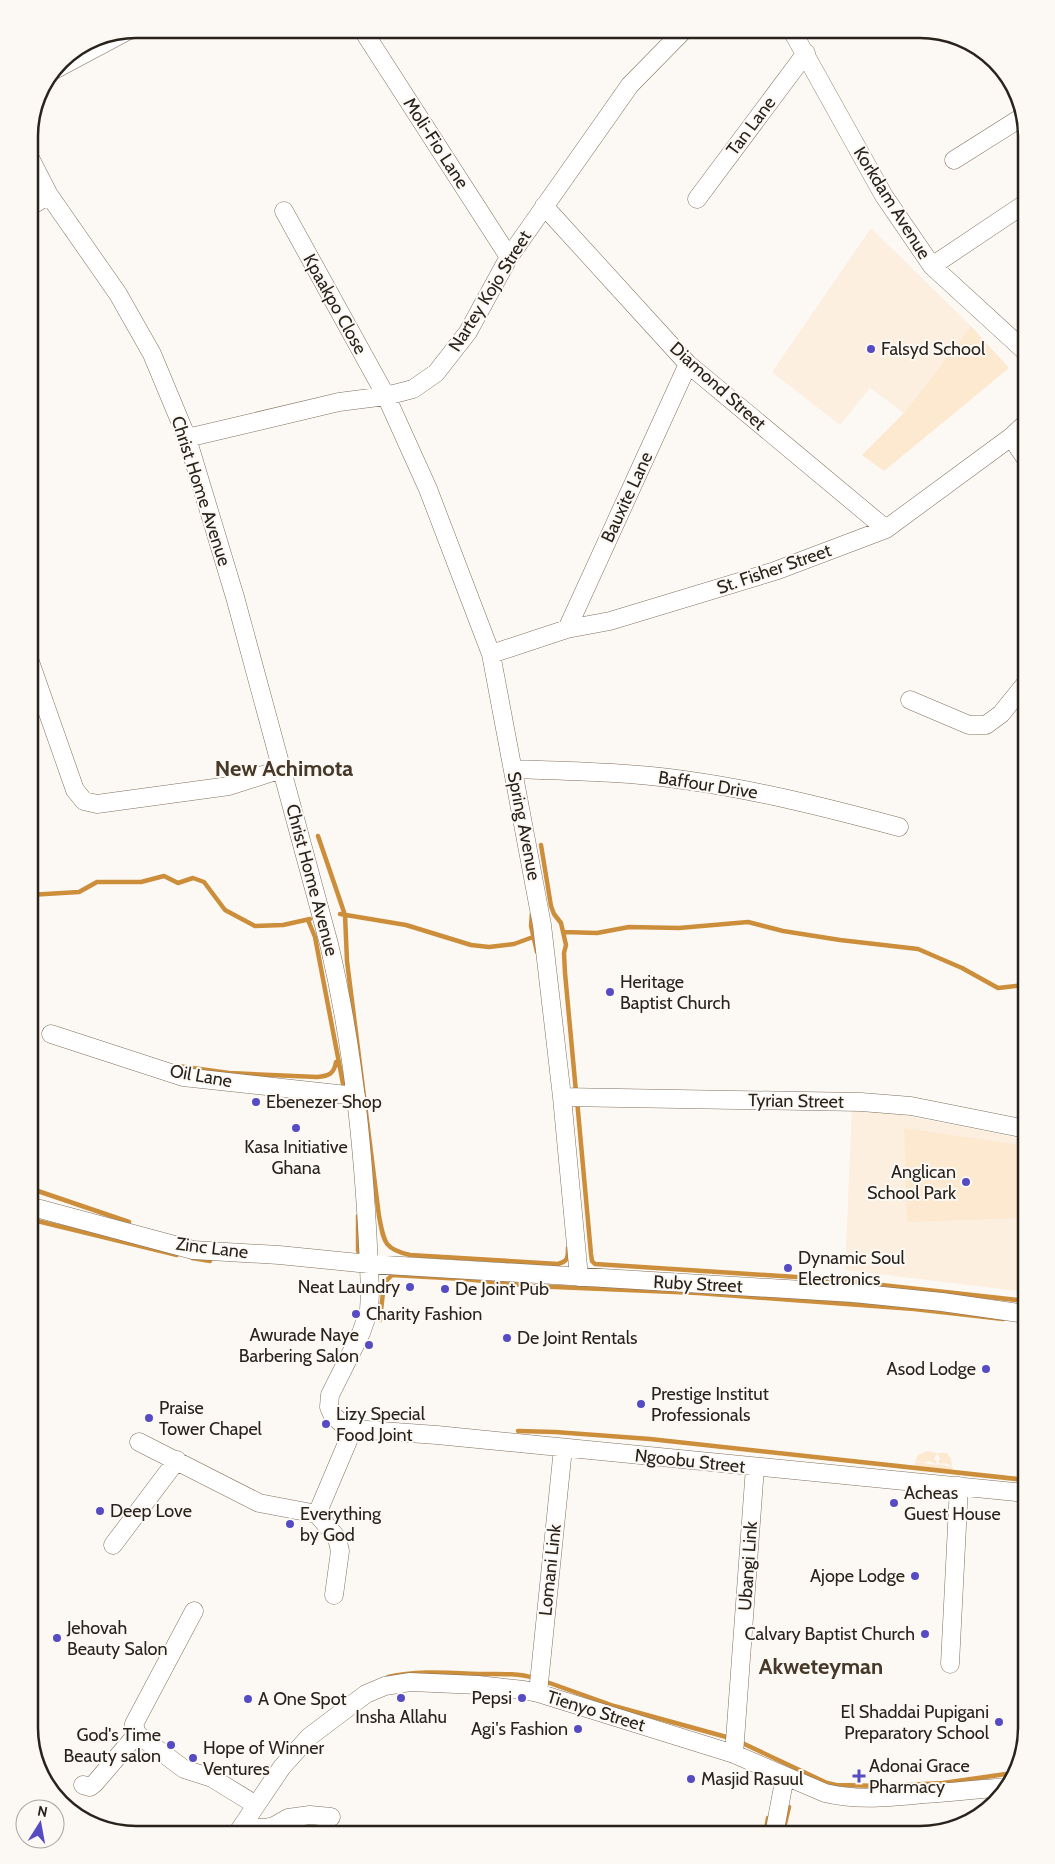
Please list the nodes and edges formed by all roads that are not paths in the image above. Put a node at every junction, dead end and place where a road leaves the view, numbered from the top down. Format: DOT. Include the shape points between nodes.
graph roads {
  1 [pos="368,38"];
  2 [pos="675,38"];
  3 [pos="797,38"];
  4 [pos="107,42"];
  5 [pos="806,53"];
  6 [pos="75,59"];
  7 [pos="1016,121"];
  8 [pos="954,160"];
  9 [pos="38,174"];
  10 [pos="49,195"];
  11 [pos="697,199"];
  12 [pos="38,202"];
  13 [pos="544,206"];
  14 [pos="1018,208"];
  15 [pos="284,211"];
  16 [pos="509,257"];
  17 [pos="932,266"];
  18 [pos="1018,345"];
  19 [pos="688,364"];
  20 [pos="386,396"];
  21 [pos="1018,431"];
  22 [pos="1012,437"];
  23 [pos="187,438"];
  24 [pos="1018,446"];
  25 [pos="886,529"];
  26 [pos="566,629"];
  27 [pos="491,654"];
  28 [pos="38,685"];
  29 [pos="1018,692"];
  30 [pos="910,700"];
  31 [pos="282,769"];
  32 [pos="513,769"];
  33 [pos="899,826"];
  34 [pos="51,1034"];
  35 [pos="356,1096"];
  36 [pos="562,1097"];
  37 [pos="1018,1127"];
  38 [pos="38,1209"];
  39 [pos="369,1264"];
  40 [pos="579,1277"];
  41 [pos="1018,1313"];
  42 [pos="353,1429"];
  43 [pos="140,1442"];
  44 [pos="563,1448"];
  45 [pos="177,1460"];
  46 [pos="756,1467"];
  47 [pos="959,1486"];
  48 [pos="1018,1492"];
  49 [pos="317,1514"];
  50 [pos="112,1545"];
  51 [pos="334,1595"];
  52 [pos="194,1611"];
  53 [pos="950,1664"];
  54 [pos="538,1693"];
  55 [pos="137,1734"];
  56 [pos="734,1754"];
  57 [pos="785,1776"];
  58 [pos="83,1785"];
  59 [pos="997,1788"];
  60 [pos="256,1805"];
  61 [pos="331,1817"];
  62 [pos="246,1826"];
  63 [pos="274,1826"];
  64 [pos="776,1826"];
  1 -- 16 [label="street, Moli-Fio Lane"];
  2 -- 13 [label="street, Nartey Kojo Street" via="630,85"];
  3 -- 5 [label="street, Korkdam Avenue"];
  4 -- 6 [label="street"];
  5 -- 11 [label="street, Tan Lane"];
  5 -- 17 [label="street, Korkdam Avenue" via="884,196"];
  7 -- 8 [label="street"];
  9 -- 10 [label="street, Christ Home Avenue"];
  10 -- 12 [label="street"];
  10 -- 23 [label="street, Christ Home Avenue" via="118,294 152,354"];
  13 -- 16 [label="street, Nartey Kojo Street"];
  13 -- 19 [label="street, Diamond Street"];
  14 -- 17 [label="street"];
  15 -- 20 [label="street, Kpaakpo Close"];
  16 -- 20 [label="street, Nartey Kojo Street" via="468,332 436,372 413,389"];
  17 -- 18 [label="street, Korkdam Avenue"];
  19 -- 25 [label="street, Diamond Street"];
  19 -- 26 [label="street, Bauxite Lane"];
  20 -- 23 [label="street, Nartey Kojo Street" via="339,402"];
  20 -- 27 [label="street, Spring Avenue" via="428,489"];
  21 -- 22 [label="street, St. Fisher Street"];
  22 -- 24 [label="street"];
  22 -- 25 [label="street, St. Fisher Street"];
  23 -- 31 [label="street, Christ Home Avenue"];
  25 -- 26 [label="street, St. Fisher Street" via="775,571 610,622"];
  26 -- 27 [label="street, St. Fisher Street"];
  27 -- 32 [label="street, Spring Avenue"];
  28 -- 31 [label="street" via="75,790 84,800 97,804 228,786"];
  29 -- 30 [label="street" via="1001,714 986,725 970,725"];
  31 -- 35 [label="street, Christ Home Avenue" via="339,984"];
  32 -- 33 [label="street, Baffour Drive" via="684,780 789,798"];
  32 -- 36 [label="street, Spring Avenue" via="542,925"];
  34 -- 35 [label="street, Oil Lane" via="184,1077"];
  35 -- 39 [label="street, Christ Home Avenue"];
  36 -- 37 [label="street, Tyrian Street" via="880,1103"];
  36 -- 40 [label="street, Spring Avenue"];
  38 -- 39 [label="street, Zinc Lane" via="193,1250"];
  39 -- 40 [label="street, Ruby Street"];
  39 -- 42 [label="street, Christ Home Avenue" via="369,1310 330,1395 332,1414"];
  40 -- 41 [label="street, Ruby Street" via="853,1293"];
  42 -- 44 [label="street, Ngoobu Street"];
  42 -- 49 [label="street"];
  43 -- 45 [label="street"];
  44 -- 46 [label="street, Ngoobu Street"];
  44 -- 54 [label="street, Lomani Link"];
  45 -- 49 [label="street" via="259,1503"];
  45 -- 50 [label="street"];
  46 -- 47 [label="street, Ngoobu Street"];
  46 -- 56 [label="street, Ubangi Link"];
  47 -- 48 [label="street, Ngoobu Street"];
  47 -- 53 [label="street"];
  49 -- 51 [label="street" via="338,1538 340,1551"];
  52 -- 55 [label="street" via="134,1724"];
  54 -- 56 [label="street, Tienyo Street"];
  54 -- 60 [label="street, Tienyo Street" via="478,1685 410,1682 384,1686 351,1704 309,1737 282,1767"];
  55 -- 58 [label="street" via="95,1783 90,1787"];
  55 -- 60 [label="street" via="184,1769 208,1776"];
  56 -- 57 [label="street, Tienyo Street"];
  57 -- 59 [label="street, Tienyo Street" via="825,1793 858,1798"];
  57 -- 64 [label="street"];
  60 -- 62 [label="street, Tienyo Street"];
  61 -- 63 [label="street" via="288,1818"];
}
